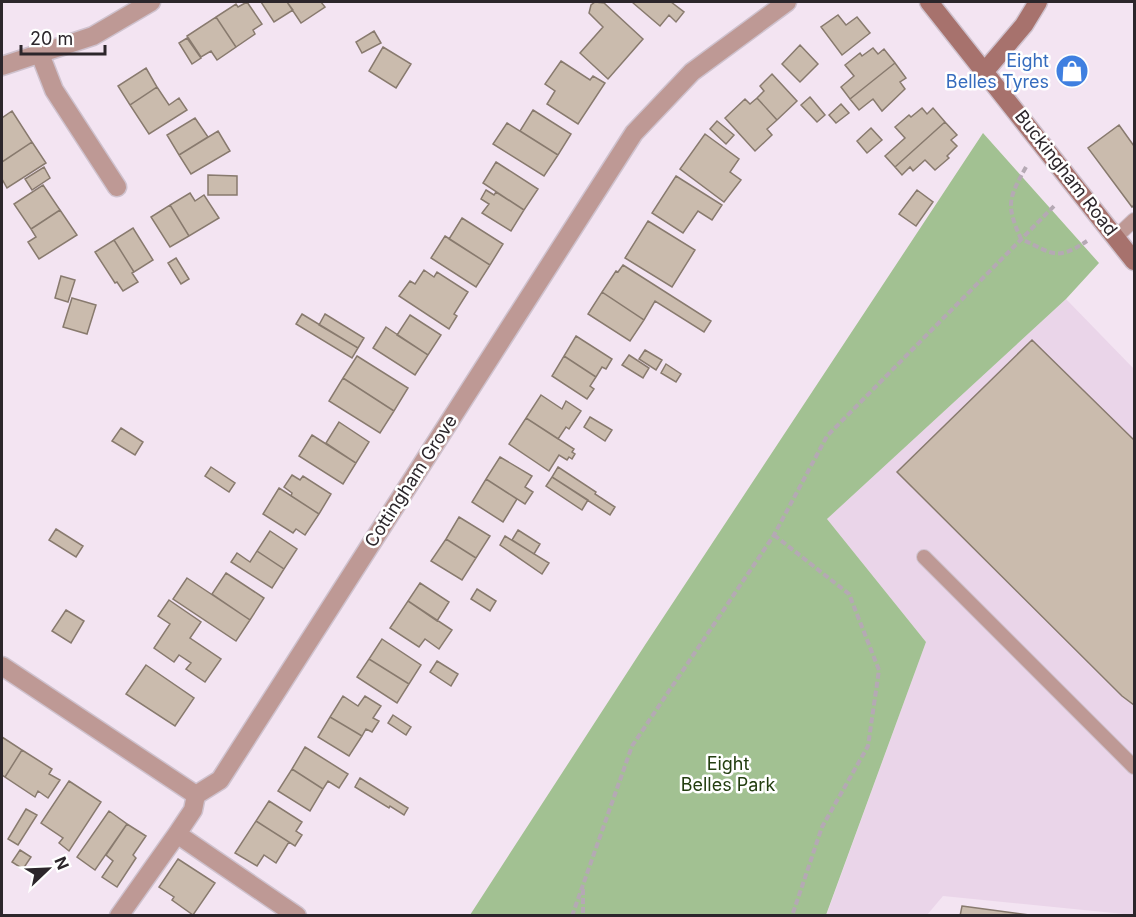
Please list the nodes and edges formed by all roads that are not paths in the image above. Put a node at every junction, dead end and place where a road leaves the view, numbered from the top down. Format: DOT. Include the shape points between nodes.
graph roads {
  1 [pos="787,2"];
  2 [pos="929,2"];
  3 [pos="1038,2"];
  4 [pos="140,5"];
  5 [pos="40,54"];
  6 [pos="2,66"];
  7 [pos="985,71"];
  8 [pos="117,187"];
  9 [pos="1134,220"];
  10 [pos="1116,237"];
  11 [pos="1133,254"];
  12 [pos="924,557"];
  13 [pos="2,666"];
  14 [pos="1134,767"];
  15 [pos="196,795"];
  16 [pos="177,834"];
  17 [pos="119,915"];
  18 [pos="297,915"];
  1 -- 15 [label="street, Cottingham Grove" via="692,72 634,133 220,780"];
  2 -- 7 [label="main road, Buckingham Road"];
  3 -- 7 [label="main road"];
  4 -- 5 [label="street" via="93,36"];
  5 -- 6 [label="street"];
  5 -- 8 [label="street" via="54,90"];
  7 -- 10 [label="main road, Buckingham Road"];
  9 -- 10 [label="lane"];
  10 -- 11 [label="main road, Buckingham Road"];
  12 -- 14 [label="lane"];
  13 -- 15 [label="street"];
  15 -- 16 [label="street" via="193,810"];
  16 -- 17 [label="street"];
  16 -- 18 [label="street"];
}
